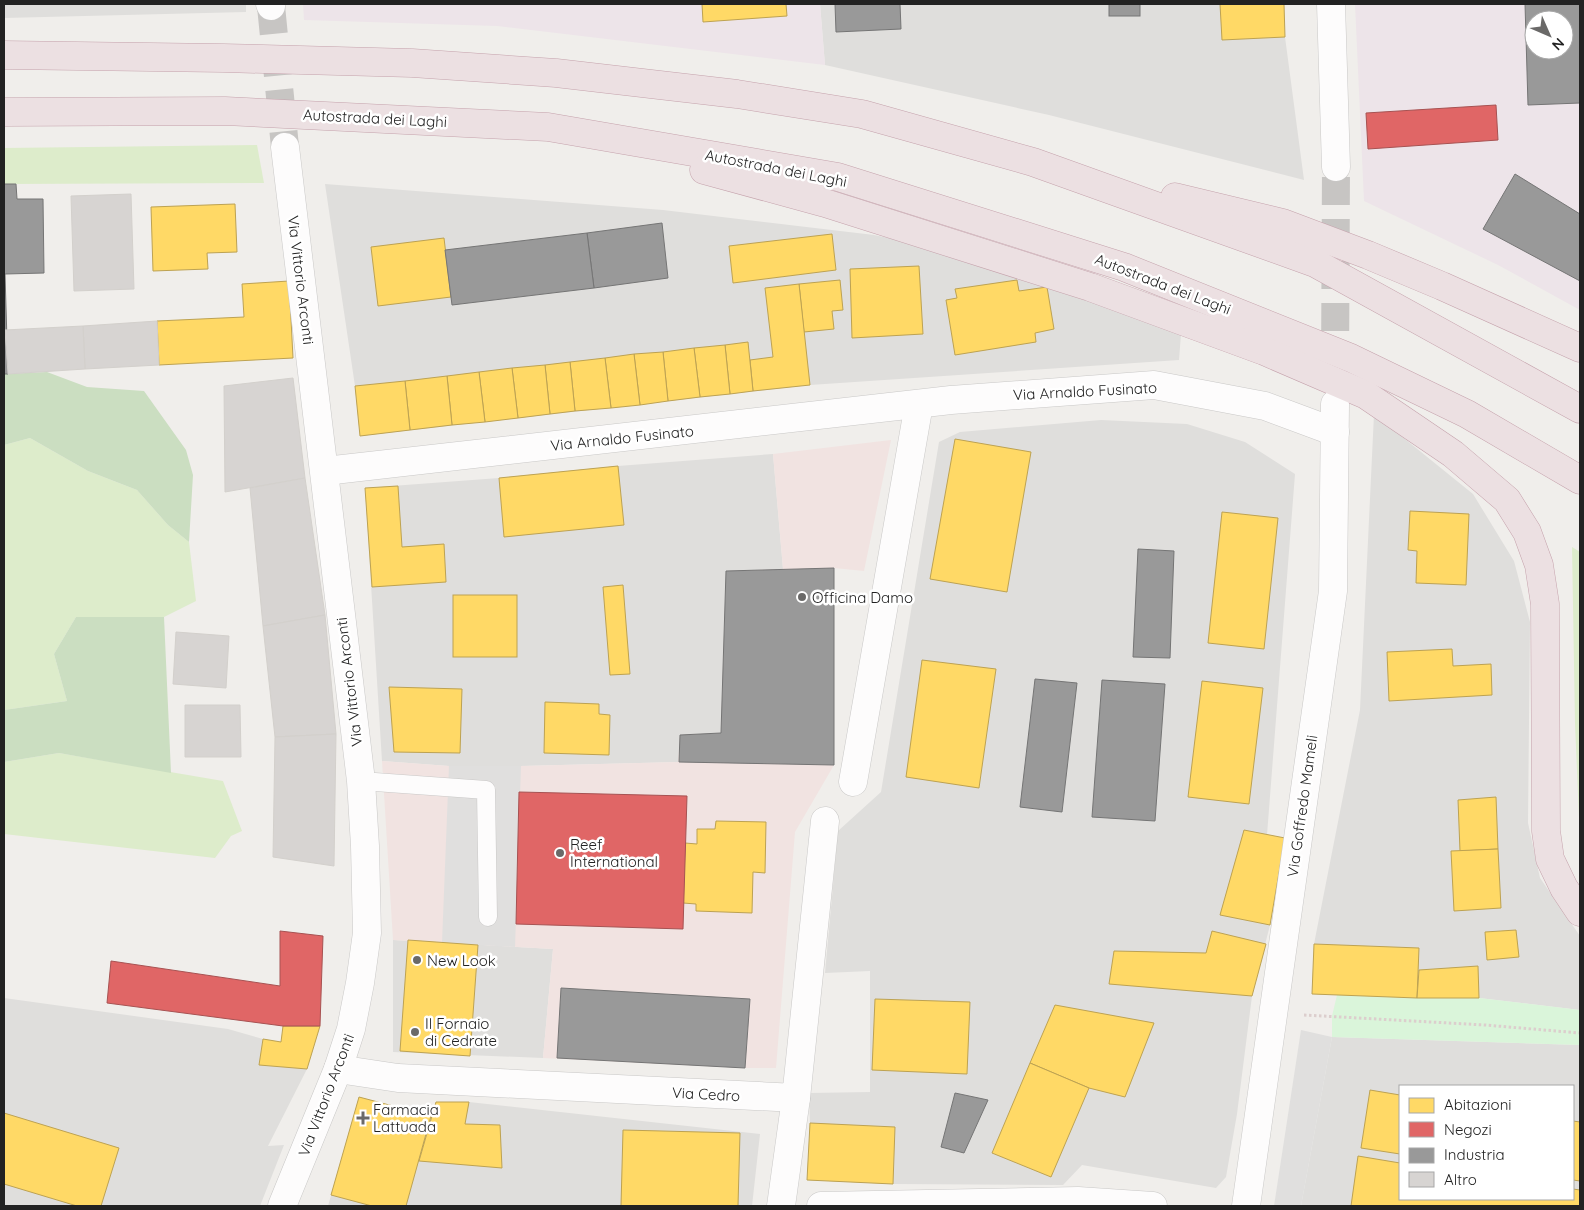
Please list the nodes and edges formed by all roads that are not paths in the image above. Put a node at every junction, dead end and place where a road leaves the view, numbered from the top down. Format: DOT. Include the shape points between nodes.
graph roads {
  1 [pos="1331,4"];
  2 [pos="4,55"];
  3 [pos="4,112"];
  4 [pos="548,128"];
  5 [pos="285,147"];
  6 [pos="1033,162"];
  7 [pos="1336,167"];
  8 [pos="1580,348"];
  9 [pos="919,404"];
  10 [pos="1335,404"];
  11 [pos="1580,409"];
  12 [pos="1335,432"];
  13 [pos="325,471"];
  14 [pos="1580,480"];
  15 [pos="361,781"];
  16 [pos="853,782"];
  17 [pos="825,822"];
  18 [pos="1580,912"];
  19 [pos="488,917"];
  20 [pos="338,1069"];
  21 [pos="796,1098"];
  22 [pos="282,1206"];
  23 [pos="782,1206"];
  24 [pos="821,1206"];
  25 [pos="1153,1206"];
  26 [pos="1246,1206"];
  1 -- 7 [label="street"];
  2 -- 6 [label="highway" via="412,63 556,74 737,94 862,114"];
  3 -- 4 [label="highway, Autostrada dei Laghi" via="225,111"];
  4 -- 14 [label="highway, Autostrada dei Laghi" via="838,177 1124,267 1351,358 1467,414"];
  4 -- 18 [label="highway" via="825,203 1099,290 1264,351 1366,395 1453,454 1507,500 1527,532 1539,565 1546,604 1546,832 1550,859"];
  5 -- 13 [label="street, Via Vittorio Arconti"];
  6 -- 8 [label="highway" via="1283,223 1368,255"];
  6 -- 11 [label="highway" via="1314,263"];
  9 -- 12 [label="street, Via Arnaldo Fusinato" via="1154,385 1265,406"];
  9 -- 13 [label="street, Via Arnaldo Fusinato"];
  9 -- 16 [label="street"];
  10 -- 12 [label="street, Via Goffredo Mameli"];
  12 -- 26 [label="street, Via Goffredo Mameli" via="1333,591"];
  13 -- 15 [label="street, Via Vittorio Arconti"];
  15 -- 19 [label="lane" via="486,790"];
  15 -- 20 [label="street, Via Vittorio Arconti" via="367,933 351,1029"];
  17 -- 21 [label="street"];
  20 -- 21 [label="street, Via Cedro" via="398,1078"];
  20 -- 22 [label="street, Via Vittorio Arconti"];
  21 -- 23 [label="street"];
  24 -- 25 [label="street" via="1078,1201"];
}
